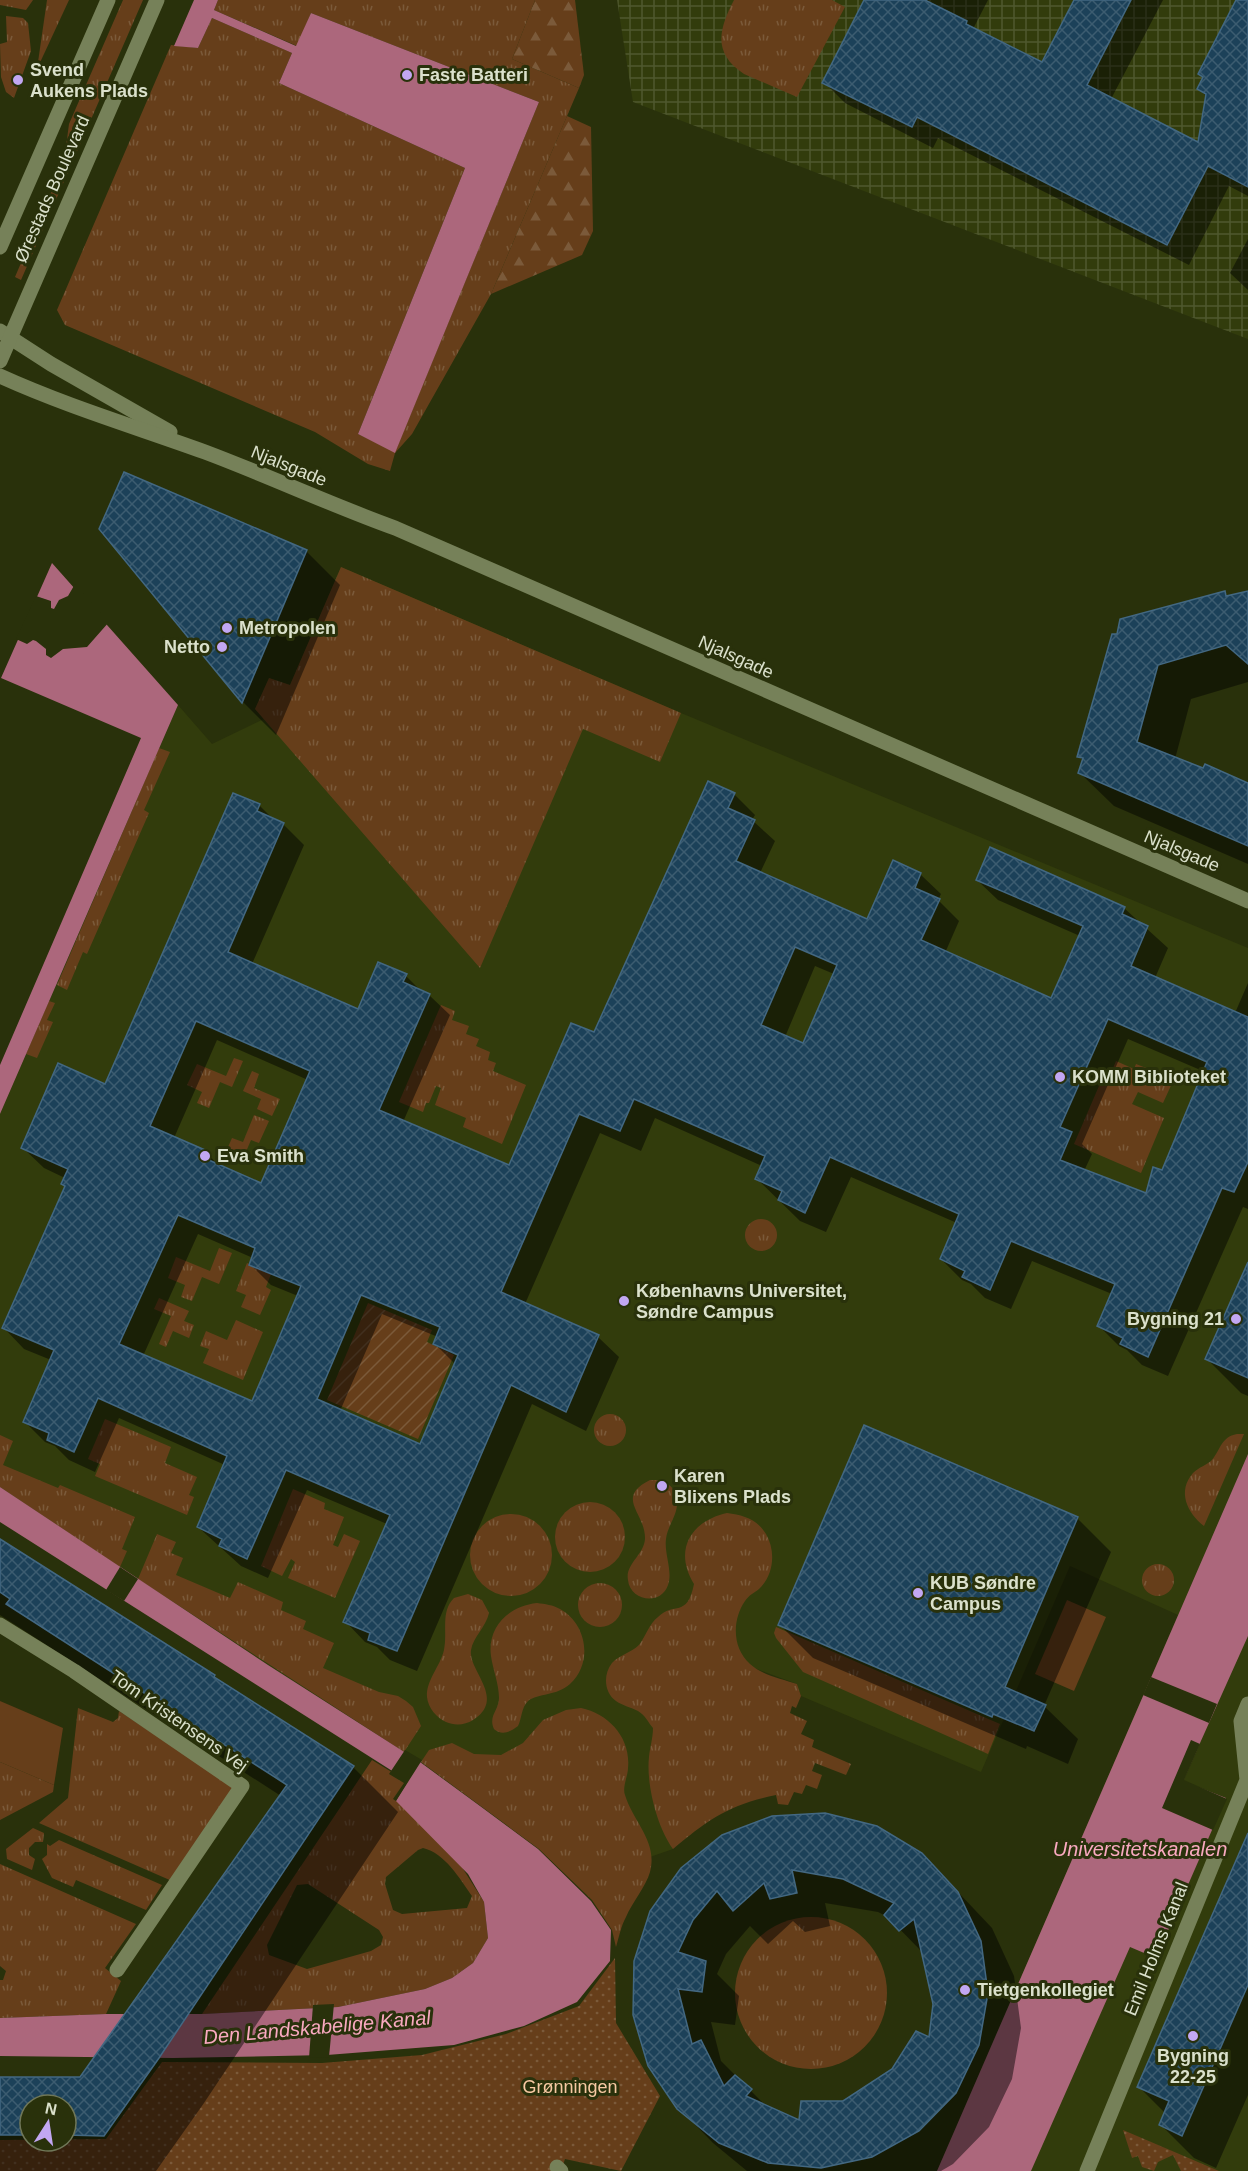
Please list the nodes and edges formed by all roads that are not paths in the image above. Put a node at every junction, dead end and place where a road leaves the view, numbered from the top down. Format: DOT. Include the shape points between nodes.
graph roads {
  1 [pos="108,0"];
  2 [pos="156,0"];
  3 [pos="0,247"];
  4 [pos="3,332"];
  5 [pos="0,361"];
  6 [pos="0,376"];
  7 [pos="207,453"];
  8 [pos="1248,901"];
  9 [pos="0,1625"];
  10 [pos="1248,1704"];
  11 [pos="117,1970"];
  12 [pos="1087,2171"];
  1 -- 3 [label="street, Ørestads Boulevard"];
  2 -- 4 [label="street, Ørestads Boulevard" via="18,317"];
  4 -- 5 [label="street, Ørestads Boulevard"];
  4 -- 7 [label="street, Njalsgade" via="51,364"];
  6 -- 7 [label="street, Njalsgade" via="38,394"];
  7 -- 8 [label="street, Njalsgade" via="395,528"];
  9 -- 11 [label="street, Tom Kristensens Vej" via="242,1786"];
  10 -- 12 [label="street, Emil Holms Kanal" via="1241,1721 1246,1780"];
}
